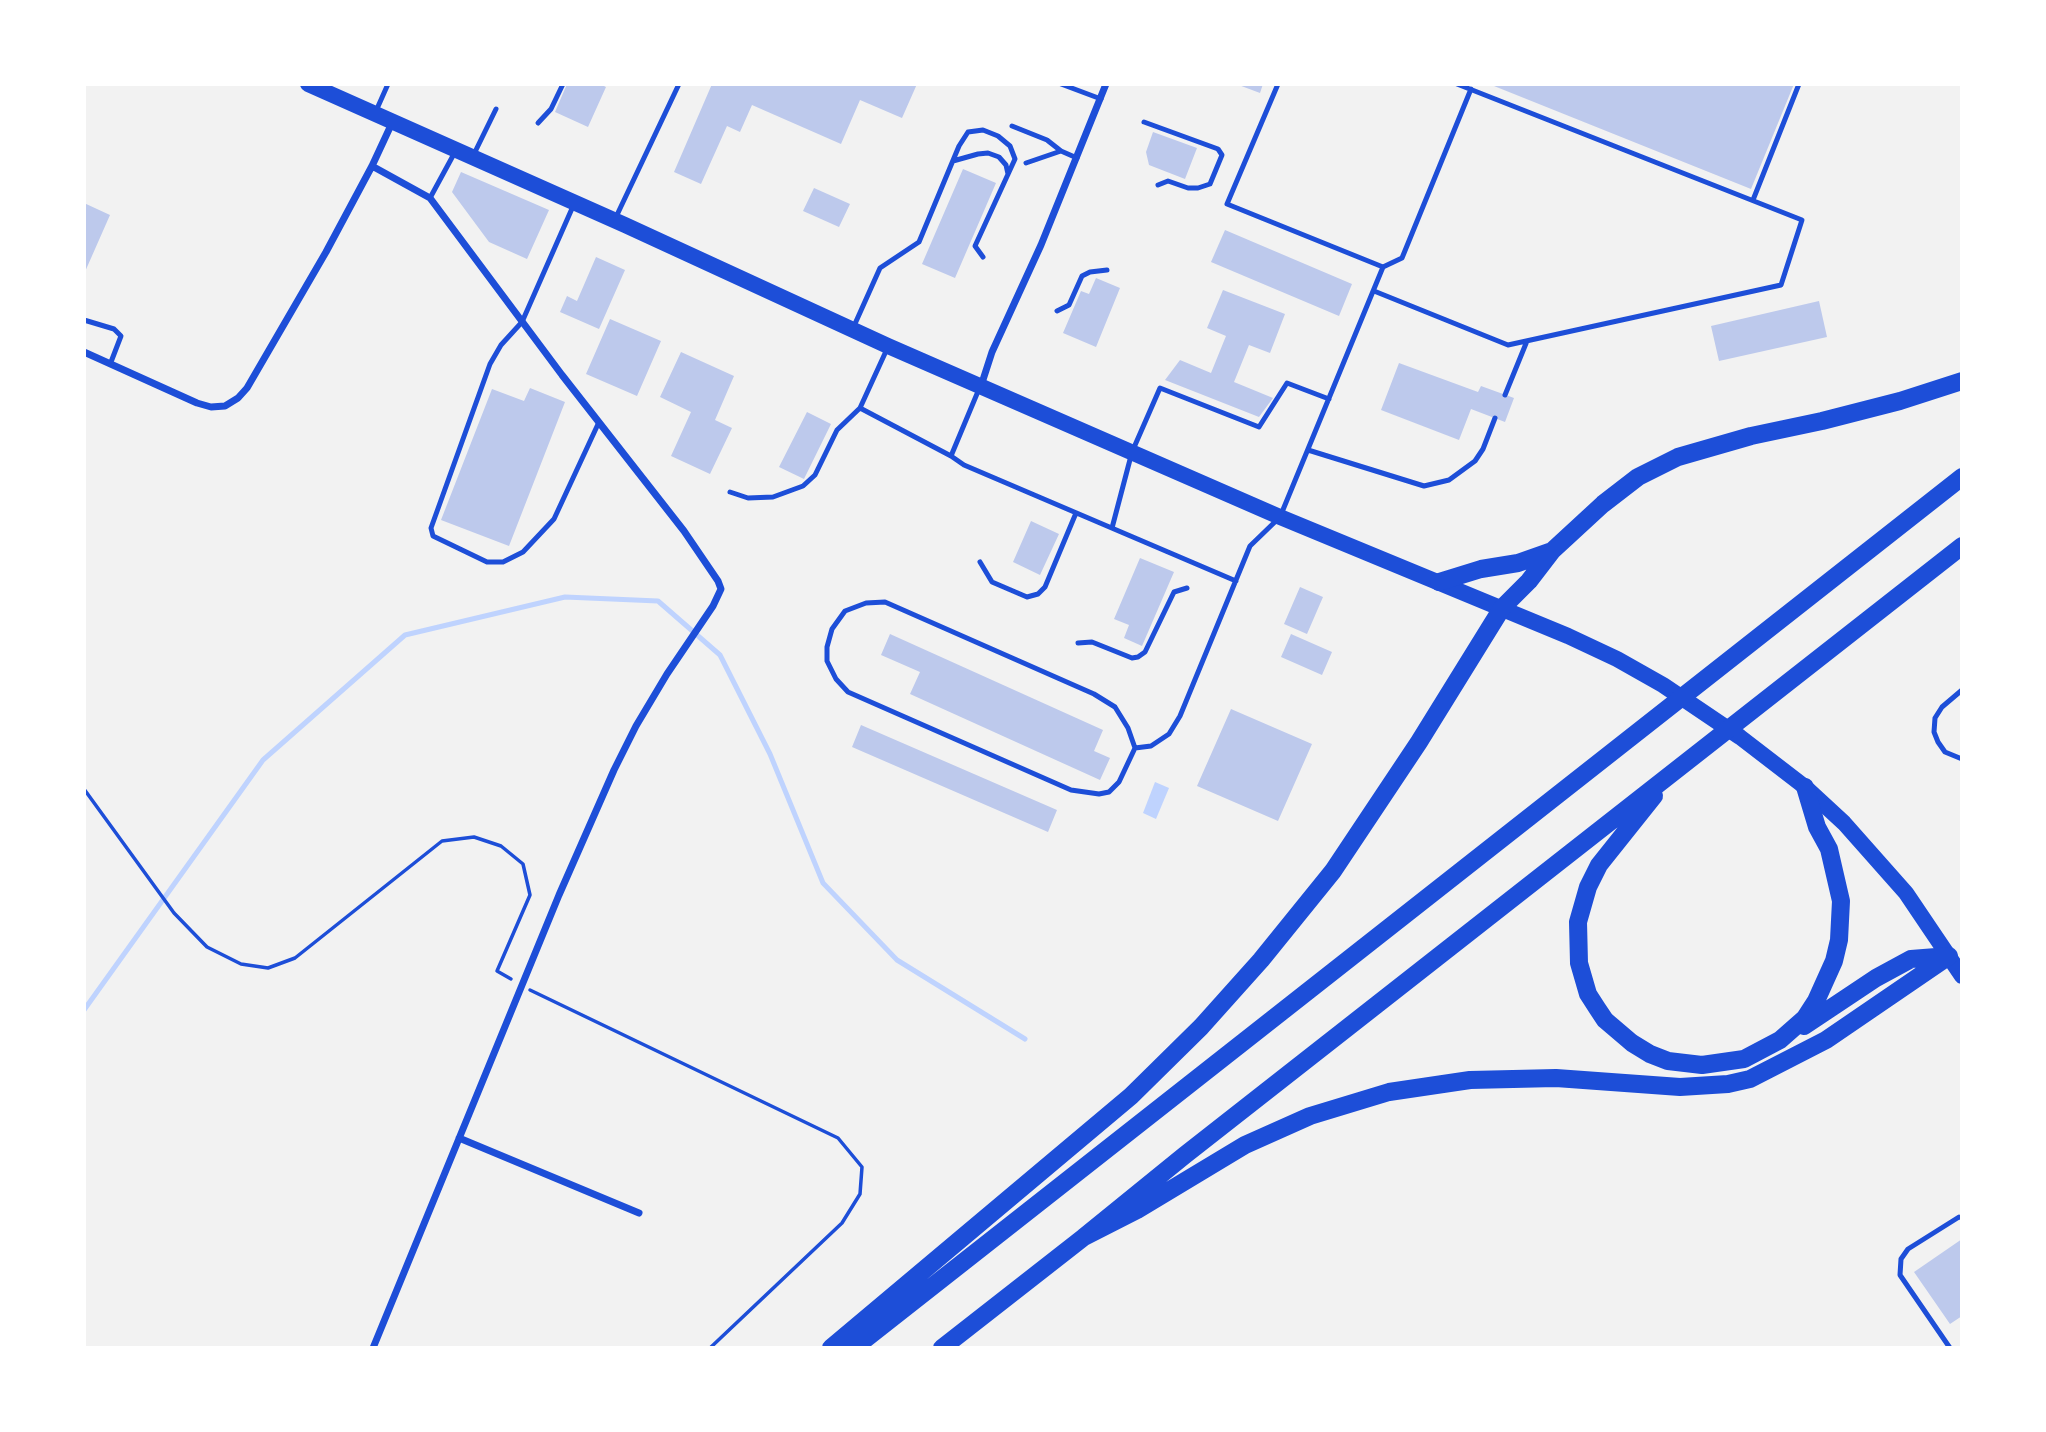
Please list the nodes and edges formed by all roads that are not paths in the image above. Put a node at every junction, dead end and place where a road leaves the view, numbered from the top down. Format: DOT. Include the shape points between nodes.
graph roads {
  1 [pos="308,84"];
  2 [pos="388,84"];
  3 [pos="563,84"];
  4 [pos="678,84"];
  5 [pos="1061,84"];
  6 [pos="1106,84"];
  7 [pos="1278,84"];
  8 [pos="1457,84"];
  9 [pos="1799,84"];
  10 [pos="1471,89"];
  11 [pos="1101,99"];
  12 [pos="496,109"];
  13 [pos="374,114"];
  14 [pos="393,122"];
  15 [pos="1144,122"];
  16 [pos="538,123"];
  17 [pos="1012,126"];
  18 [pos="456,150"];
  19 [pos="1061,151"];
  20 [pos="472,157"];
  21 [pos="1077,158"];
  22 [pos="953,161"];
  23 [pos="1026,163"];
  24 [pos="372,166"];
  25 [pos="1008,174"];
  26 [pos="1158,186"];
  27 [pos="430,198"];
  28 [pos="1753,200"];
  29 [pos="575,202"];
  30 [pos="615,220"];
  31 [pos="983,257"];
  32 [pos="1383,267"];
  33 [pos="1107,270"];
  34 [pos="1374,291"];
  35 [pos="1057,311"];
  36 [pos="84,320"];
  37 [pos="522,322"];
  38 [pos="852,329"];
  39 [pos="1527,341"];
  40 [pos="888,346"];
  41 [pos="84,352"];
  42 [pos="111,362"];
  43 [pos="1962,381"];
  44 [pos="981,386"];
  45 [pos="1505,395"];
  46 [pos="1329,399"];
  47 [pos="860,408"];
  48 [pos="1495,418"];
  49 [pos="599,422"];
  50 [pos="1308,450"];
  51 [pos="1132,452"];
  52 [pos="951,456"];
  53 [pos="1962,477"];
  54 [pos="730,492"];
  55 [pos="1076,513"];
  56 [pos="1280,517"];
  57 [pos="1112,528"];
  58 [pos="1962,546"];
  59 [pos="1552,551"];
  60 [pos="980,562"];
  61 [pos="1236,581"];
  62 [pos="1439,582"];
  63 [pos="1187,587"];
  64 [pos="1502,608"];
  65 [pos="1077,643"];
  66 [pos="1962,690"];
  67 [pos="1135,748"];
  68 [pos="1962,759"];
  69 [pos="1671,774"];
  70 [pos="1805,788"];
  71 [pos="1949,956"];
  72 [pos="1962,976"];
  73 [pos="1780,1040"];
  74 [pos="459,1138"];
  75 [pos="639,1213"];
  76 [pos="1962,1218"];
  77 [pos="1084,1237"];
  78 [pos="373,1348"];
  79 [pos="831,1348"];
  80 [pos="854,1348"];
  81 [pos="942,1348"];
  82 [pos="1950,1348"];
  1 -- 13 [label="main road"];
  2 -- 13 [label="lane"];
  3 -- 16 [label="lane"];
  4 -- 30 [label="lane"];
  5 -- 11 [label="lane"];
  6 -- 11 [label="street"];
  7 -- 32 [label="lane" via="1227,204"];
  8 -- 10 [label="lane"];
  9 -- 28 [label="lane"];
  10 -- 28 [label="lane"];
  10 -- 32 [label="lane" via="1402,258"];
  11 -- 21 [label="street"];
  12 -- 20 [label="lane"];
  13 -- 14 [label="main road"];
  14 -- 18 [label="main road"];
  14 -- 24 [label="street"];
  15 -- 26 [label="lane" via="1218,149 1222,155 1210,184 1188,188 1168,181"];
  17 -- 19 [label="lane"];
  18 -- 20 [label="main road"];
  18 -- 27 [label="lane"];
  19 -- 21 [label="lane"];
  19 -- 23 [label="lane"];
  20 -- 29 [label="main road"];
  21 -- 44 [label="street"];
  22 -- 25 [label="lane" via="988,153 999,157"];
  22 -- 25 [label="lane" via="968,132 983,131 1010,146 1015,159"];
  22 -- 38 [label="lane" via="919,242 880,268"];
  24 -- 27 [label="street"];
  24 -- 42 [label="street" via="238,398 211,407"];
  25 -- 31 [label="lane" via="975,246"];
  27 -- 37 [label="street"];
  28 -- 39 [label="lane" via="1802,220 1781,285"];
  29 -- 30 [label="main road"];
  29 -- 37 [label="lane"];
  30 -- 38 [label="main road"];
  32 -- 34 [label="lane"];
  33 -- 35 [label="lane" via="1082,276 1069,305"];
  34 -- 39 [label="lane" via="1508,345"];
  34 -- 46 [label="lane"];
  36 -- 42 [label="lane" via="114,329 121,336"];
  37 -- 49 [label="street"];
  37 -- 49 [label="lane" via="490,364 431,528 433,536 487,562 503,562 523,552 554,519"];
  38 -- 40 [label="main road"];
  39 -- 45 [label="lane"];
  40 -- 44 [label="main road"];
  40 -- 47 [label="lane"];
  41 -- 42 [label="street"];
  43 -- 59 [label="highway" via="1678,457 1639,477"];
  44 -- 51 [label="main road"];
  44 -- 52 [label="lane"];
  46 -- 50 [label="lane"];
  46 -- 51 [label="lane" via="1287,383 1259,427 1160,388"];
  47 -- 52 [label="lane"];
  47 -- 54 [label="lane" via="837,430 815,475 803,486 773,497 748,498"];
  48 -- 50 [label="lane" via="1475,461 1449,480 1424,486"];
  49 -- 74 [label="street" via="684,531 721,589 614,770"];
  50 -- 56 [label="lane"];
  51 -- 56 [label="main road"];
  51 -- 57 [label="lane"];
  52 -- 55 [label="lane" via="964,466"];
  53 -- 80 [label="highway"];
  55 -- 57 [label="lane"];
  55 -- 60 [label="lane" via="1038,594 1027,597 992,582"];
  56 -- 61 [label="lane" via="1250,546"];
  56 -- 62 [label="main road"];
  57 -- 61 [label="lane"];
  58 -- 69 [label="highway"];
  59 -- 62 [label="highway" via="1518,564"];
  59 -- 64 [label="highway"];
  61 -- 67 [label="lane" via="1169,734 1151,746"];
  62 -- 64 [label="main road"];
  63 -- 65 [label="lane" via="1174,592 1145,652 1138,657 1092,642"];
  64 -- 70 [label="main road" via="1605,653 1663,685"];
  64 -- 79 [label="highway" via="1333,871 1201,1027 1130,1096"];
  66 -- 68 [label="lane" via="1935,718 1934,732 1945,752"];
  67 -- 67 [label="lane" via="1115,707 1094,694 885,603 866,603 845,611 832,629 827,661 848,692 1071,790 1109,792 1119,782"];
  69 -- 73 [label="highway" via="1599,865 1588,887 1577,937 1588,994 1605,1020 1632,1043 1668,1060 1727,1063 1757,1054"];
  69 -- 77 [label="highway"];
  70 -- 71 [label="main road" via="1844,823 1906,893"];
  70 -- 73 [label="highway" via="1837,875 1840,928 1834,961 1816,1002"];
  71 -- 72 [label="main road"];
  71 -- 73 [label="highway" via="1911,959"];
  71 -- 77 [label="highway" via="1826,1040 1750,1079 1681,1087 1516,1078 1389,1092 1276,1130"];
  74 -- 75 [label="street"];
  74 -- 78 [label="street"];
  76 -- 82 [label="lane" via="1908,1249 1901,1259 1900,1275"];
  77 -- 81 [label="highway"];
}
